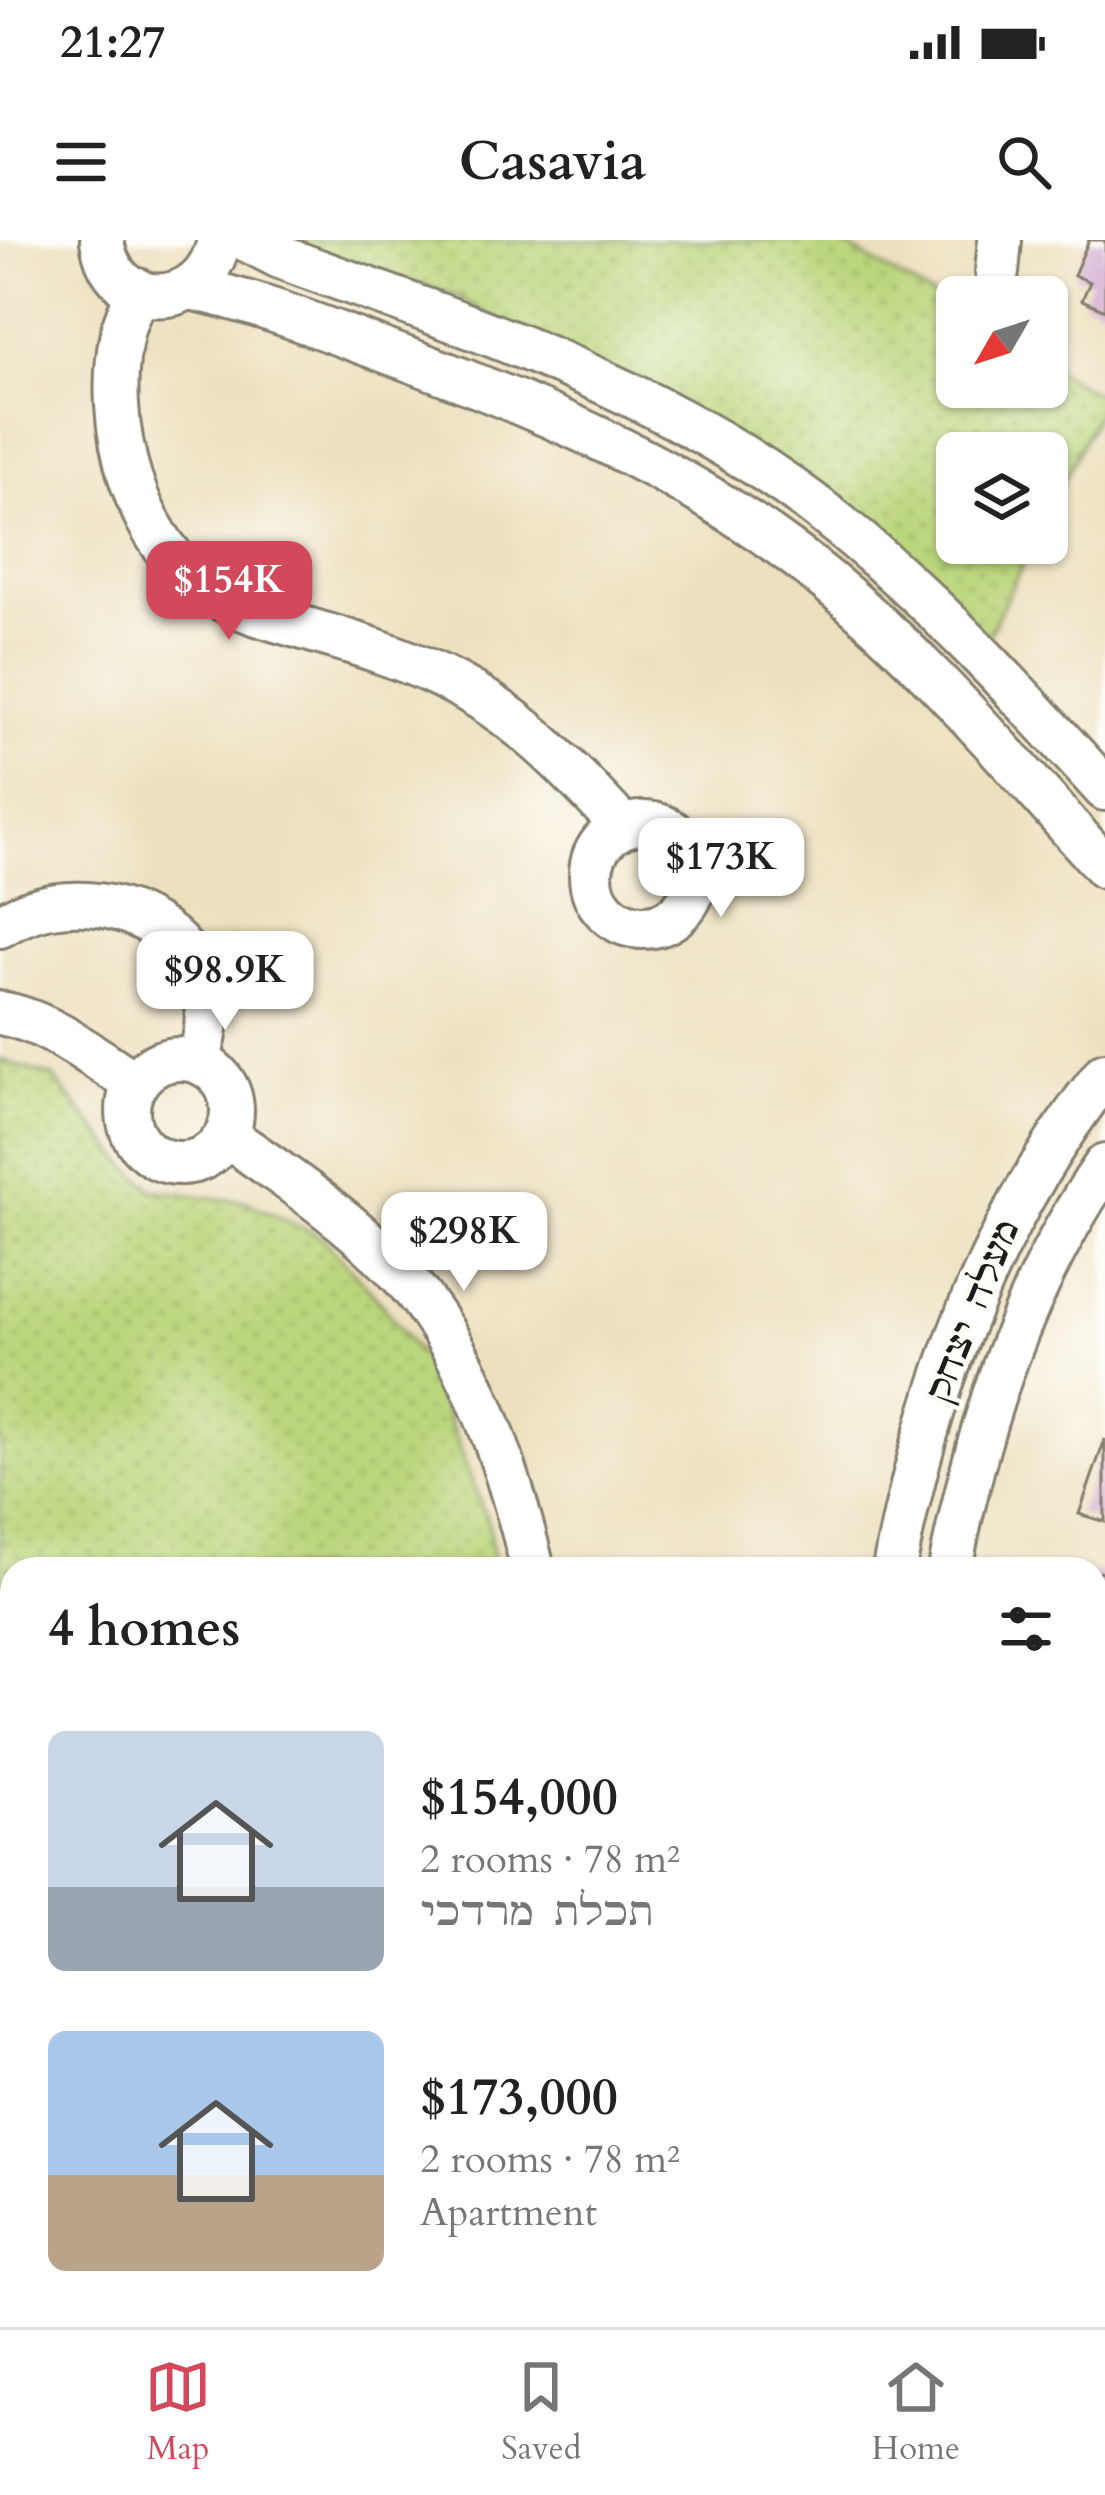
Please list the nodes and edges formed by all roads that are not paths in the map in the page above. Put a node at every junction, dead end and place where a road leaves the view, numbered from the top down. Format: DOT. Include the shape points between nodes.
graph roads {
  1 [pos="102,240"];
  2 [pos="219,240"];
  3 [pos="247,240"];
  4 [pos="189,288"];
  5 [pos="138,290"];
  6 [pos="1105,789"];
  7 [pos="623,827"];
  8 [pos="1105,867"];
  9 [pos="0,926"];
  10 [pos="7,1014"];
  11 [pos="197,1062"];
  12 [pos="1105,1074"];
  13 [pos="136,1084"];
  14 [pos="227,1136"];
  15 [pos="1105,1166"];
  16 [pos="528,1557"];
  17 [pos="897,1557"];
  18 [pos="953,1557"];
  1 -- 5 [label="street" via="113,272"];
  2 -- 4 [label="street" via="214,262"];
  3 -- 6 [label="street" via="612,385 760,468 830,517 930,606"];
  4 -- 5 [label="street" via="172,295"];
  4 -- 8 [label="street" via="259,305 496,391 732,512 798,558 908,656"];
  5 -- 7 [label="street" via="122,333 122,450 138,507 172,555 215,595 380,650 507,714"];
  9 -- 11 [label="street" via="46,905 104,904 144,916 191,963 206,999 207,1037"];
  10 -- 13 [label="street"];
  11 -- 13 [label="street" via="162,1063"];
  11 -- 14 [label="street" via="228,1092"];
  12 -- 17 [label="street, מעלה יצחק" via="1011,1215 965,1315 934,1402"];
  13 -- 14 [label="street" via="129,1119 159,1159 195,1162"];
  14 -- 16 [label="street" via="340,1216 433,1318 469,1376"];
  15 -- 18 [label="street, מעלה יצחק" via="1059,1240 1009,1352"];
}
